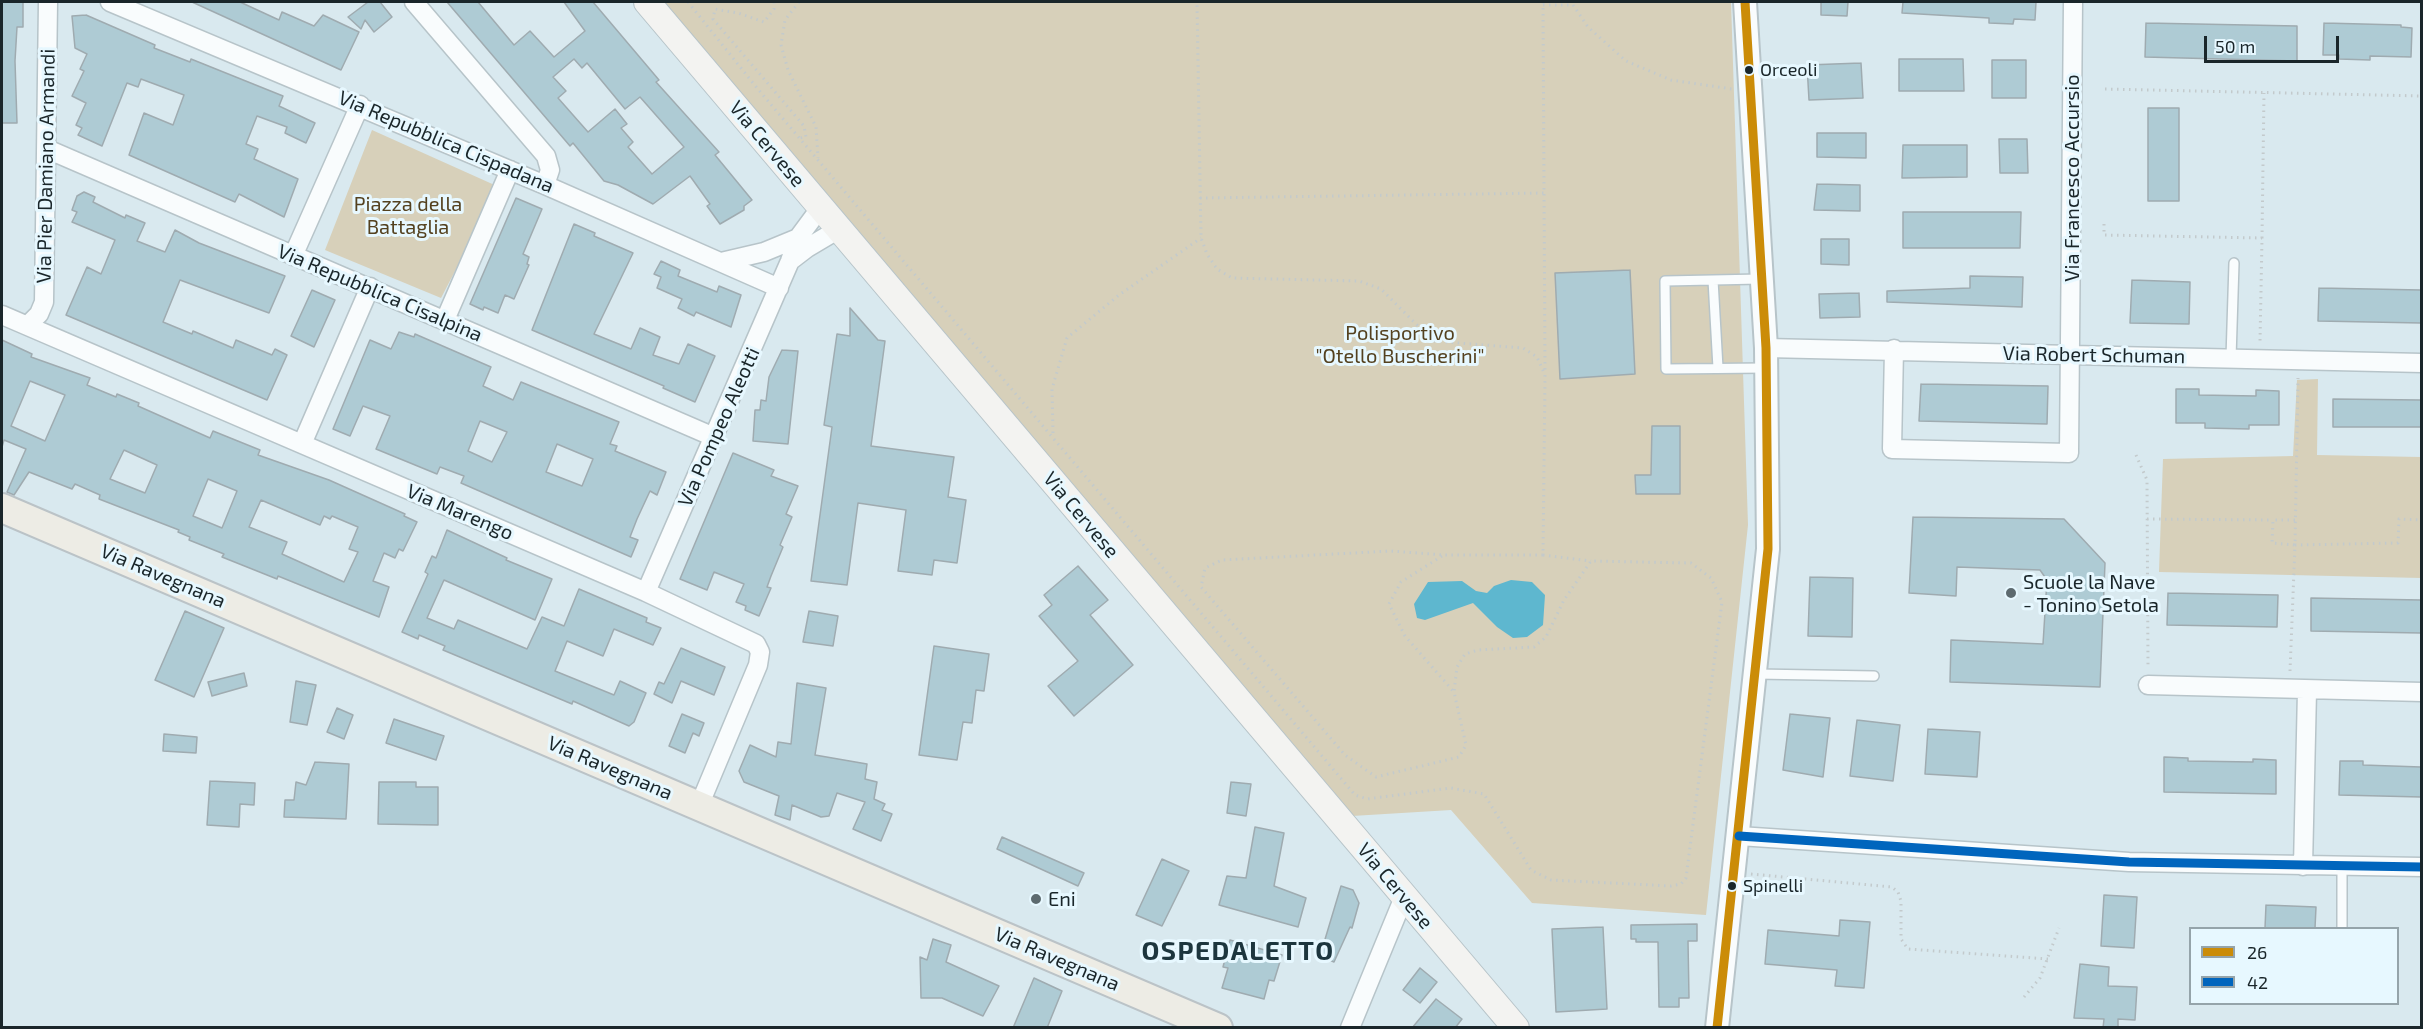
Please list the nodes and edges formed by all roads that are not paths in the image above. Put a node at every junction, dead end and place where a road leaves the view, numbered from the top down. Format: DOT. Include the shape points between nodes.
graph roads {
  1 [pos="48,2"];
  2 [pos="110,2"];
  3 [pos="414,2"];
  4 [pos="647,2"];
  5 [pos="1745,2"];
  6 [pos="2073,2"];
  7 [pos="360,105"];
  8 [pos="47,149"];
  9 [pos="510,170"];
  10 [pos="545,185"];
  11 [pos="821,207"];
  12 [pos="839,229"];
  13 [pos="798,238"];
  14 [pos="292,256"];
  15 [pos="790,261"];
  16 [pos="721,262"];
  17 [pos="2234,262"];
  18 [pos="1763,279"];
  19 [pos="1713,280"];
  20 [pos="370,287"];
  21 [pos="779,288"];
  22 [pos="2,315"];
  23 [pos="445,320"];
  24 [pos="28,325"];
  25 [pos="1894,349"];
  26 [pos="2071,354"];
  27 [pos="1766,358"];
  28 [pos="2231,358"];
  29 [pos="2421,363"];
  30 [pos="1719,368"];
  31 [pos="714,437"];
  32 [pos="302,444"];
  33 [pos="2,508"];
  34 [pos="646,592"];
  35 [pos="1755,674"];
  36 [pos="1874,676"];
  37 [pos="2148,686"];
  38 [pos="2298,691"];
  39 [pos="2421,692"];
  40 [pos="699,807"];
  41 [pos="1739,836"];
  42 [pos="2303,866"];
  43 [pos="2342,866"];
  44 [pos="2421,867"];
  45 [pos="1404,897"];
  46 [pos="2342,927"];
  47 [pos="1218,1028"];
  48 [pos="1350,1028"];
  49 [pos="1516,1028"];
  50 [pos="1717,1028"];
  1 -- 8 [label="street, Via Pier Damiano Armandi"];
  2 -- 7 [label="street, Via Repubblica Cispadana"];
  3 -- 10 [label="street" via="546,156 550,170"];
  4 -- 11 [label="main road, Via Cervese"];
  5 -- 18 [label="street"];
  6 -- 26 [label="street, Via Francesco Accursio"];
  7 -- 9 [label="street, Via Repubblica Cispadana"];
  7 -- 14 [label="street"];
  8 -- 14 [label="street, Via Repubblica Cisalpina"];
  8 -- 24 [label="street, Via Pier Damiano Armandi" via="44,302"];
  9 -- 10 [label="street, Via Repubblica Cispadana"];
  9 -- 23 [label="street"];
  10 -- 16 [label="street, Via Repubblica Cispadana"];
  11 -- 12 [label="main road, Via Cervese"];
  11 -- 13 [label="street"];
  12 -- 15 [label="street"];
  12 -- 45 [label="main road, Via Cervese"];
  13 -- 15 [label="street, Via Pompeo Aleotti"];
  13 -- 16 [label="street" via="764,252"];
  14 -- 20 [label="street, Via Repubblica Cisalpina"];
  15 -- 21 [label="street, Via Pompeo Aleotti"];
  16 -- 21 [label="street, Via Repubblica Cispadana"];
  17 -- 28 [label="lane"];
  18 -- 19 [label="lane"];
  18 -- 27 [label="street"];
  19 -- 30 [label="lane"];
  19 -- 30 [label="lane" via="1665,281 1666,369"];
  20 -- 23 [label="street, Via Repubblica Cisalpina"];
  20 -- 32 [label="street"];
  21 -- 31 [label="street, Via Pompeo Aleotti"];
  22 -- 24 [label="street, Via Marengo"];
  23 -- 31 [label="street, Via Repubblica Cisalpina"];
  24 -- 32 [label="street, Via Marengo"];
  25 -- 26 [label="street, Via Robert Schuman"];
  25 -- 26 [label="street, Via Francesco Accursio" via="1892,449 2069,453"];
  25 -- 27 [label="street, Via Robert Schuman"];
  26 -- 28 [label="street, Via Robert Schuman"];
  27 -- 30 [label="lane"];
  27 -- 35 [label="street" via="1768,549"];
  28 -- 29 [label="street, Via Robert Schuman"];
  31 -- 34 [label="street, Via Pompeo Aleotti"];
  32 -- 34 [label="street, Via Marengo"];
  33 -- 40 [label="main road, Via Ravegnana"];
  34 -- 40 [label="street, Via Marengo" via="749,640 760,652"];
  35 -- 36 [label="lane"];
  35 -- 41 [label="street"];
  37 -- 38 [label="street"];
  38 -- 39 [label="street"];
  38 -- 42 [label="street"];
  40 -- 47 [label="main road, Via Ravegnana"];
  41 -- 42 [label="street" via="2128,862"];
  41 -- 50 [label="street"];
  42 -- 43 [label="street"];
  43 -- 44 [label="street"];
  43 -- 46 [label="lane"];
  45 -- 48 [label="street"];
  45 -- 49 [label="main road, Via Cervese"];
}
